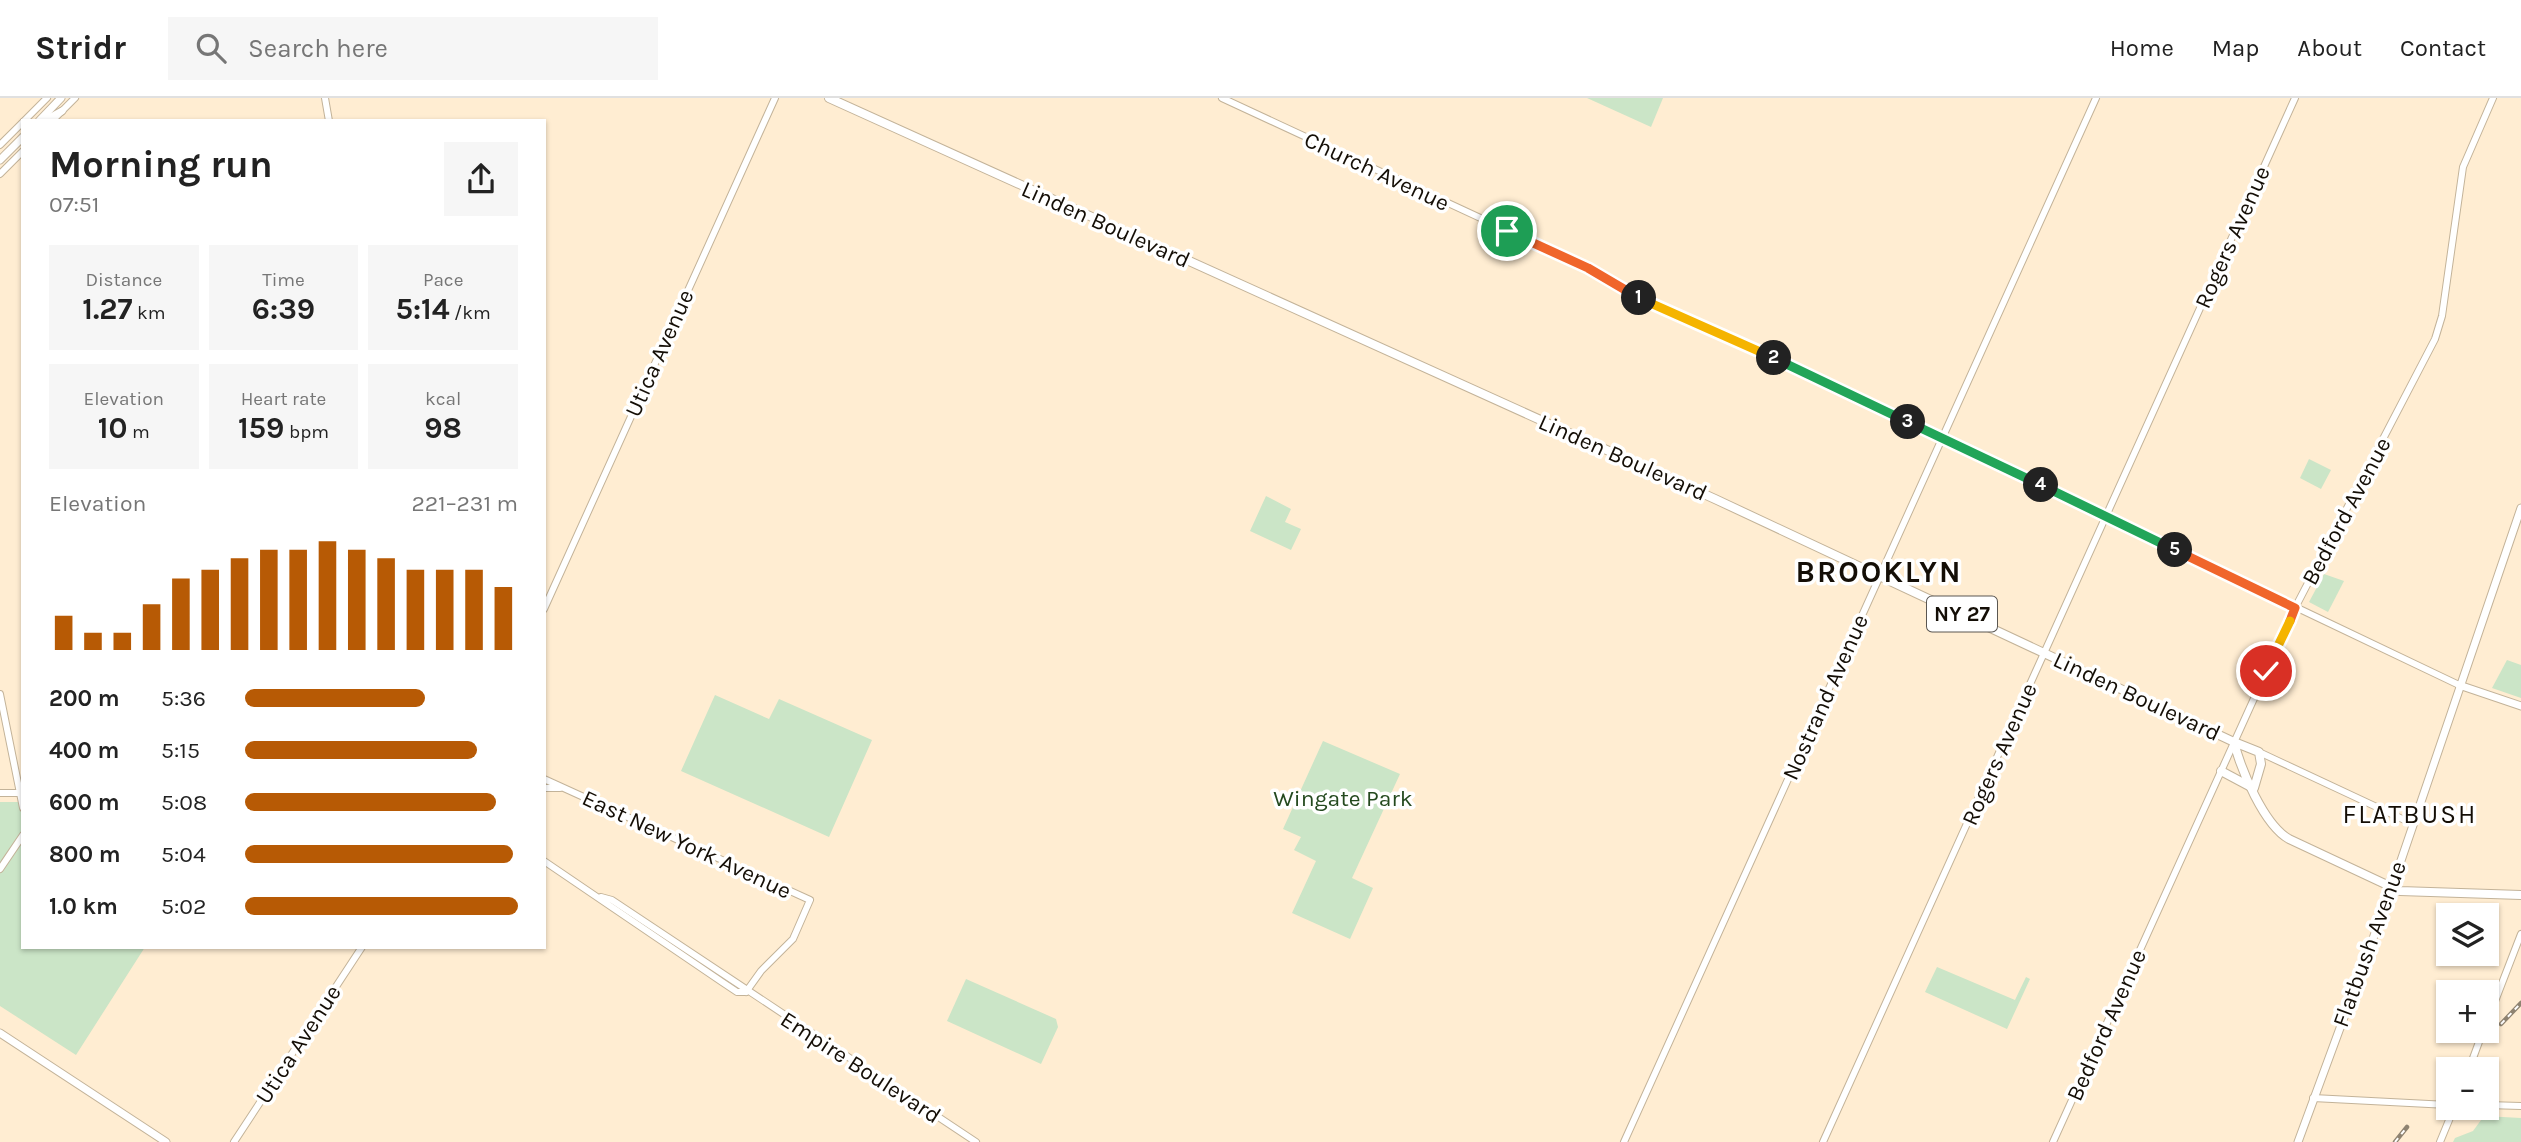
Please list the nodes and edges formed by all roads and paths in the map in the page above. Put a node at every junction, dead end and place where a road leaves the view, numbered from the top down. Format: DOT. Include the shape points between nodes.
graph roads {
  1 [pos="47,98"];
  2 [pos="61,98"];
  3 [pos="75,98"];
  4 [pos="325,98"];
  5 [pos="775,98"];
  6 [pos="828,98"];
  7 [pos="1222,98"];
  8 [pos="2096,98"];
  9 [pos="2295,98"];
  10 [pos="2493,98"];
  11 [pos="62,111"];
  12 [pos="27,119"];
  13 [pos="40,119"];
  14 [pos="48,119"];
  15 [pos="54,119"];
  16 [pos="329,119"];
  17 [pos="21,125"];
  18 [pos="21,139"];
  19 [pos="0,145"];
  20 [pos="21,153"];
  21 [pos="0,160"];
  22 [pos="0,174"];
  23 [pos="1942,438"];
  24 [pos="2521,508"];
  25 [pos="2106,516"];
  26 [pos="1880,576"];
  27 [pos="546,605"];
  28 [pos="2295,608"];
  29 [pos="2044,653"];
  30 [pos="2459,685"];
  31 [pos="0,694"];
  32 [pos="2521,706"];
  33 [pos="2234,742"];
  34 [pos="2259,752"];
  35 [pos="2221,771"];
  36 [pos="546,780"];
  37 [pos="546,788"];
  38 [pos="565,788"];
  39 [pos="2254,788"];
  40 [pos="0,793"];
  41 [pos="21,793"];
  42 [pos="2413,824"];
  43 [pos="21,838"];
  44 [pos="546,862"];
  45 [pos="0,869"];
  46 [pos="2392,887"];
  47 [pos="2521,895"];
  48 [pos="2521,934"];
  49 [pos="361,949"];
  50 [pos="2499,991"];
  51 [pos="746,992"];
  52 [pos="0,1033"];
  53 [pos="2313,1098"];
  54 [pos="2436,1104"];
  55 [pos="2499,1105"];
  56 [pos="2521,1106"];
  57 [pos="2449,1120"];
  58 [pos="166,1142"];
  59 [pos="234,1142"];
  60 [pos="976,1142"];
  61 [pos="1624,1142"];
  62 [pos="1823,1142"];
  63 [pos="2053,1142"];
  64 [pos="2298,1142"];
  65 [pos="2440,1142"];
  1 -- 12 [label="main road"];
  2 -- 13 [label="main road"];
  3 -- 11 [label="main road"];
  4 -- 16 [label="main road"];
  5 -- 27 [label="main road, Utica Avenue"];
  6 -- 26 [label="highway, Linden Boulevard / NY 27"];
  7 -- 23 [label="main road, Church Avenue"];
  8 -- 23 [label="main road, Nostrand Avenue"];
  9 -- 25 [label="main road, Rogers Avenue"];
  10 -- 28 [label="main road, Bedford Avenue" via="2463,167 2437,335"];
  11 -- 14 [label="main road"];
  11 -- 15 [label="main road"];
  17 -- 19 [label="main road"];
  18 -- 21 [label="main road"];
  20 -- 22 [label="main road"];
  23 -- 25 [label="main road, Church Avenue"];
  23 -- 26 [label="main road, Nostrand Avenue"];
  24 -- 30 [label="main road, Flatbush Avenue"];
  25 -- 28 [label="main road, Church Avenue"];
  25 -- 29 [label="main road, Rogers Avenue"];
  26 -- 29 [label="highway, Linden Boulevard / NY 27"];
  26 -- 61 [label="main road, Nostrand Avenue"];
  28 -- 30 [label="main road, Church Avenue"];
  28 -- 33 [label="main road, Bedford Avenue"];
  29 -- 33 [label="highway, Linden Boulevard / NY 27"];
  29 -- 62 [label="main road, Rogers Avenue"];
  30 -- 32 [label="main road, Church Avenue"];
  30 -- 42 [label="main road, Flatbush Avenue"];
  31 -- 41 [label="main road"];
  33 -- 34 [label="highway, Linden Boulevard / NY 27"];
  33 -- 35 [label="main road, Bedford Avenue"];
  33 -- 39 [label="highway"];
  34 -- 39 [label="highway" via="2261,764"];
  34 -- 42 [label="main road, Linden Boulevard"];
  35 -- 39 [label="highway"];
  35 -- 63 [label="main road, Bedford Avenue"];
  36 -- 38 [label="main road, East New York Avenue"];
  37 -- 38 [label="main road, East New York Avenue"];
  38 -- 51 [label="main road, East New York Avenue" via="810,900 793,939"];
  39 -- 46 [label="highway" via="2280,834"];
  40 -- 41 [label="main road"];
  42 -- 46 [label="main road, Flatbush Avenue"];
  43 -- 45 [label="main road"];
  44 -- 51 [label="main road, Empire Boulevard" via="610,899"];
  46 -- 47 [label="highway"];
  46 -- 53 [label="main road, Flatbush Avenue"];
  48 -- 50 [label="main road"];
  49 -- 59 [label="main road, Utica Avenue"];
  51 -- 60 [label="main road, Empire Boulevard"];
  52 -- 58 [label="main road"];
  53 -- 54 [label="main road"];
  53 -- 64 [label="main road, Flatbush Avenue"];
  55 -- 56 [label="main road"];
  57 -- 65 [label="main road"];
}
